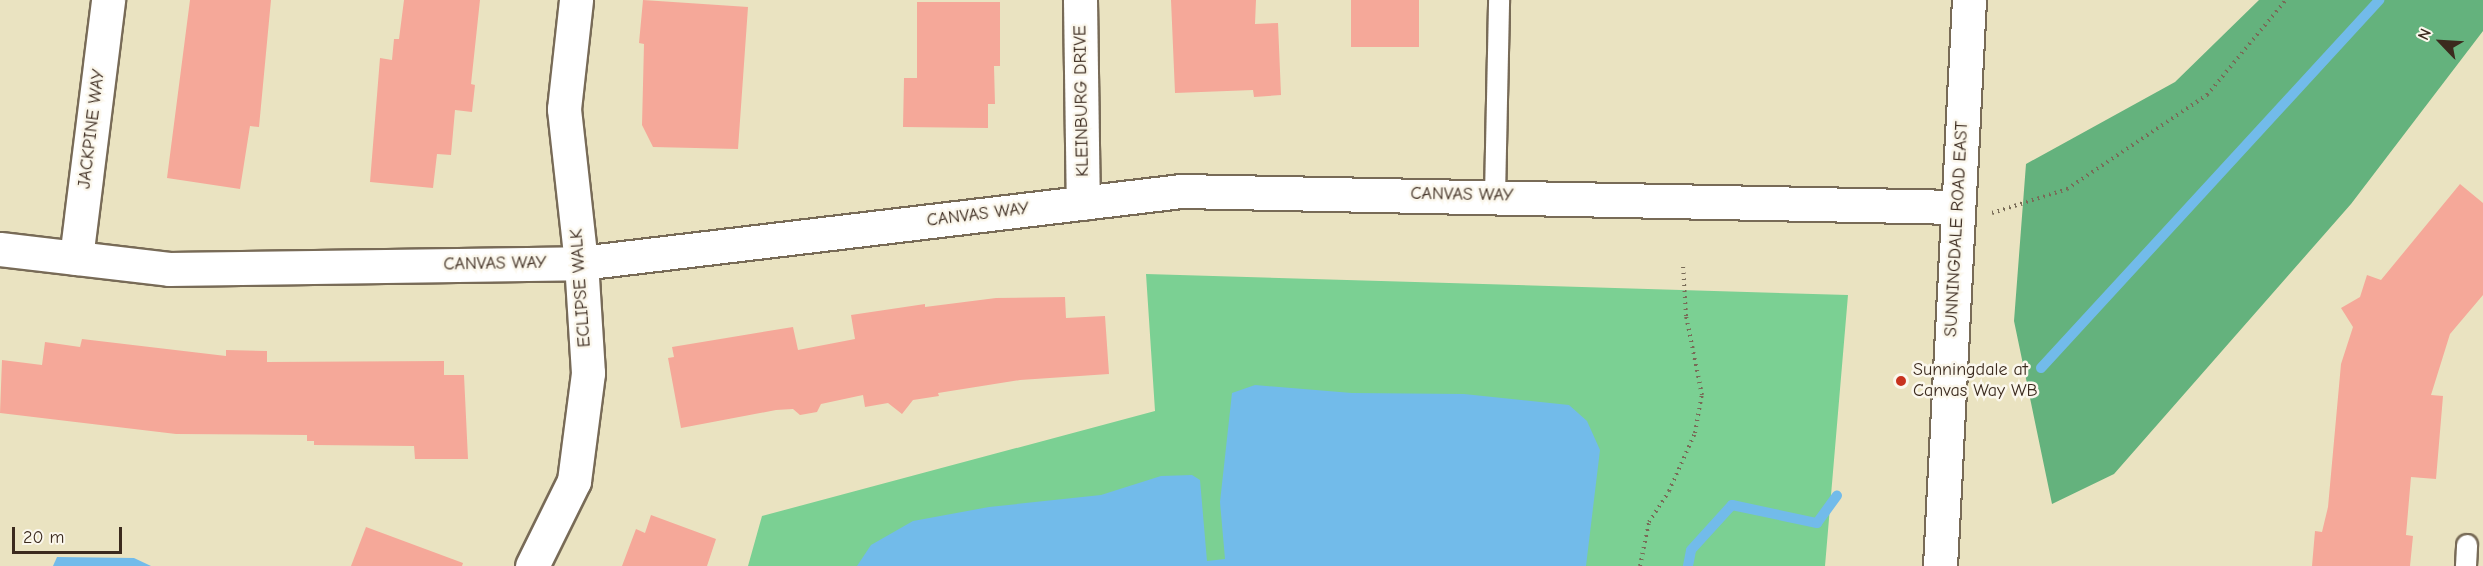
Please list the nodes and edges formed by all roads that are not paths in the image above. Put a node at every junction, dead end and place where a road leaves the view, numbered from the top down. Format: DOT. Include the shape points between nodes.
graph roads {
  1 [pos="108,0"];
  2 [pos="576,0"];
  3 [pos="1080,0"];
  4 [pos="1498,0"];
  5 [pos="1969,0"];
  6 [pos="1495,196"];
  7 [pos="1083,203"];
  8 [pos="1958,207"];
  9 [pos="0,249"];
  10 [pos="76,258"];
  11 [pos="581,263"];
  12 [pos="2468,545"];
  13 [pos="532,566"];
  14 [pos="1940,566"];
  15 [pos="2466,566"];
  1 -- 10 [label="street, JACKPINE WAY"];
  2 -- 11 [label="street, ECLIPSE WALK" via="564,109"];
  3 -- 7 [label="street, KLEINBURG DRIVE"];
  4 -- 6 [label="lane"];
  5 -- 8 [label="street, SUNNINGDALE ROAD EAST"];
  6 -- 7 [label="street, CANVAS WAY" via="1182,191"];
  6 -- 8 [label="street, CANVAS WAY"];
  7 -- 11 [label="street, CANVAS WAY"];
  8 -- 14 [label="street, SUNNINGDALE ROAD EAST"];
  9 -- 10 [label="street, CANVAS WAY"];
  10 -- 11 [label="street, CANVAS WAY" via="169,269"];
  11 -- 13 [label="street, ECLIPSE WALK" via="588,373 574,481"];
  12 -- 15 [label="lane"];
}
